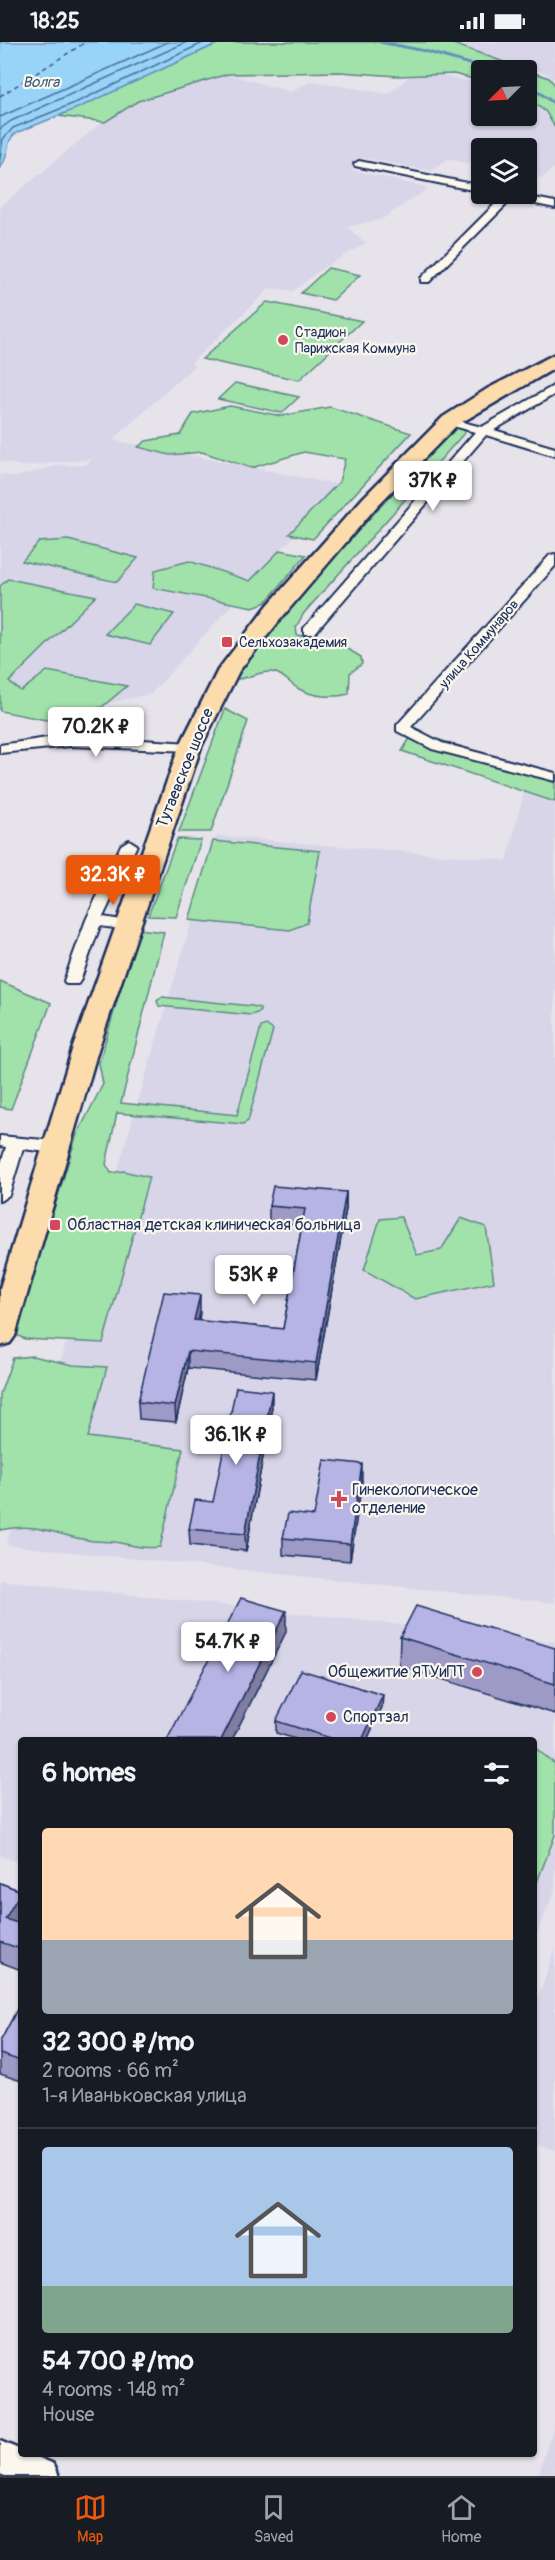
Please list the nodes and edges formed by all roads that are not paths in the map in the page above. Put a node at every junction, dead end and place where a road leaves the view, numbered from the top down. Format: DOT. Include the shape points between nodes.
graph roads {
  1 [pos="359,164"];
  2 [pos="471,187"];
  3 [pos="537,201"];
  4 [pos="497,204"];
  5 [pos="555,205"];
  6 [pos="425,280"];
  7 [pos="555,360"];
  8 [pos="555,389"];
  9 [pos="450,421"];
  10 [pos="483,431"];
  11 [pos="555,452"];
  12 [pos="555,558"];
  13 [pos="309,631"];
  14 [pos="190,747"];
  15 [pos="0,749"];
  16 [pos="555,777"];
  17 [pos="129,845"];
  18 [pos="94,920"];
  19 [pos="128,925"];
  20 [pos="72,981"];
  21 [pos="8,1142"];
  22 [pos="55,1148"];
  23 [pos="0,1195"];
  24 [pos="0,1336"];
  25 [pos="0,2457"];
  26 [pos="42,2476"];
  1 -- 2 [label="street"];
  3 -- 5 [label="street"];
  4 -- 6 [label="street"];
  7 -- 9 [label="main road, Тутаевское шоссе"];
  8 -- 10 [label="street"];
  9 -- 10 [label="street"];
  9 -- 14 [label="main road, Тутаевское шоссе" via="370,502 249,644 225,677"];
  10 -- 11 [label="street"];
  10 -- 13 [label="street"];
  12 -- 16 [label="street, улица Коммунаров" via="402,728 437,746"];
  14 -- 15 [label="street" via="100,741"];
  14 -- 19 [label="main road, Тутаевское шоссе"];
  17 -- 18 [label="street"];
  18 -- 19 [label="street"];
  18 -- 20 [label="street"];
  19 -- 22 [label="main road, Тутаевское шоссе"];
  21 -- 22 [label="street"];
  21 -- 23 [label="street"];
  22 -- 24 [label="main road, Тутаевское шоссе"];
  25 -- 26 [label="street"];
}
